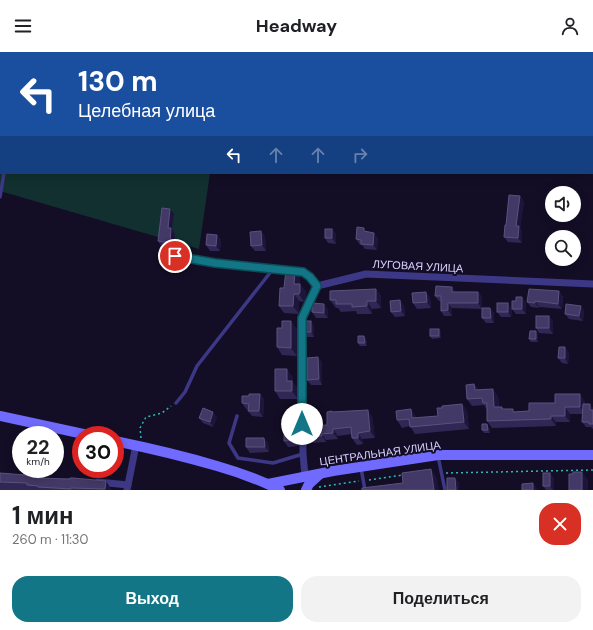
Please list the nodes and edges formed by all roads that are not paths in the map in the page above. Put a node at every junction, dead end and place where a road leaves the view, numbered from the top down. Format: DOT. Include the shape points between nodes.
graph roads {
  1 [pos="4,174"];
  2 [pos="0,197"];
  3 [pos="175,256"];
  4 [pos="274,269"];
  5 [pos="593,284"];
  6 [pos="317,286"];
  7 [pos="176,403"];
  8 [pos="0,416"];
  9 [pos="237,416"];
  10 [pos="72,432"];
  11 [pos="124,443"];
  12 [pos="136,445"];
  13 [pos="303,454"];
  14 [pos="438,455"];
  15 [pos="593,455"];
  16 [pos="361,466"];
  17 [pos="320,473"];
  18 [pos="305,476"];
  19 [pos="90,482"];
  20 [pos="268,484"];
  21 [pos="127,487"];
  22 [pos="280,490"];
  23 [pos="306,490"];
  24 [pos="365,490"];
  25 [pos="445,490"];
  1 -- 2 [label="lane"];
  3 -- 4 [label="street"];
  4 -- 6 [label="street" via="303,272"];
  4 -- 7 [label="lane" via="197,366 185,392"];
  5 -- 6 [label="street, ЛУГОВАЯ УЛИЦА" via="366,274"];
  6 -- 13 [label="street" via="302,318"];
  8 -- 10 [label="main road"];
  9 -- 13 [label="lane" via="229,443 238,458 273,463"];
  11 -- 12 [label="main road"];
  12 -- 20 [label="main road" via="184,456"];
  12 -- 21 [label="street"];
  13 -- 18 [label="street"];
  14 -- 15 [label="main road, ЦЕНТРАЛЬНАЯ УЛИЦА"];
  14 -- 16 [label="main road, ЦЕНТРАЛЬНАЯ УЛИЦА"];
  14 -- 25 [label="lane"];
  16 -- 17 [label="main road, ЦЕНТРАЛЬНАЯ УЛИЦА"];
  16 -- 24 [label="lane"];
  17 -- 18 [label="main road, ЦЕНТРАЛЬНАЯ УЛИЦА"];
  17 -- 23 [label="main road"];
  18 -- 20 [label="main road, ЦЕНТРАЛЬНАЯ УЛИЦА"];
  19 -- 21 [label="street"];
  20 -- 22 [label="main road"];
}
